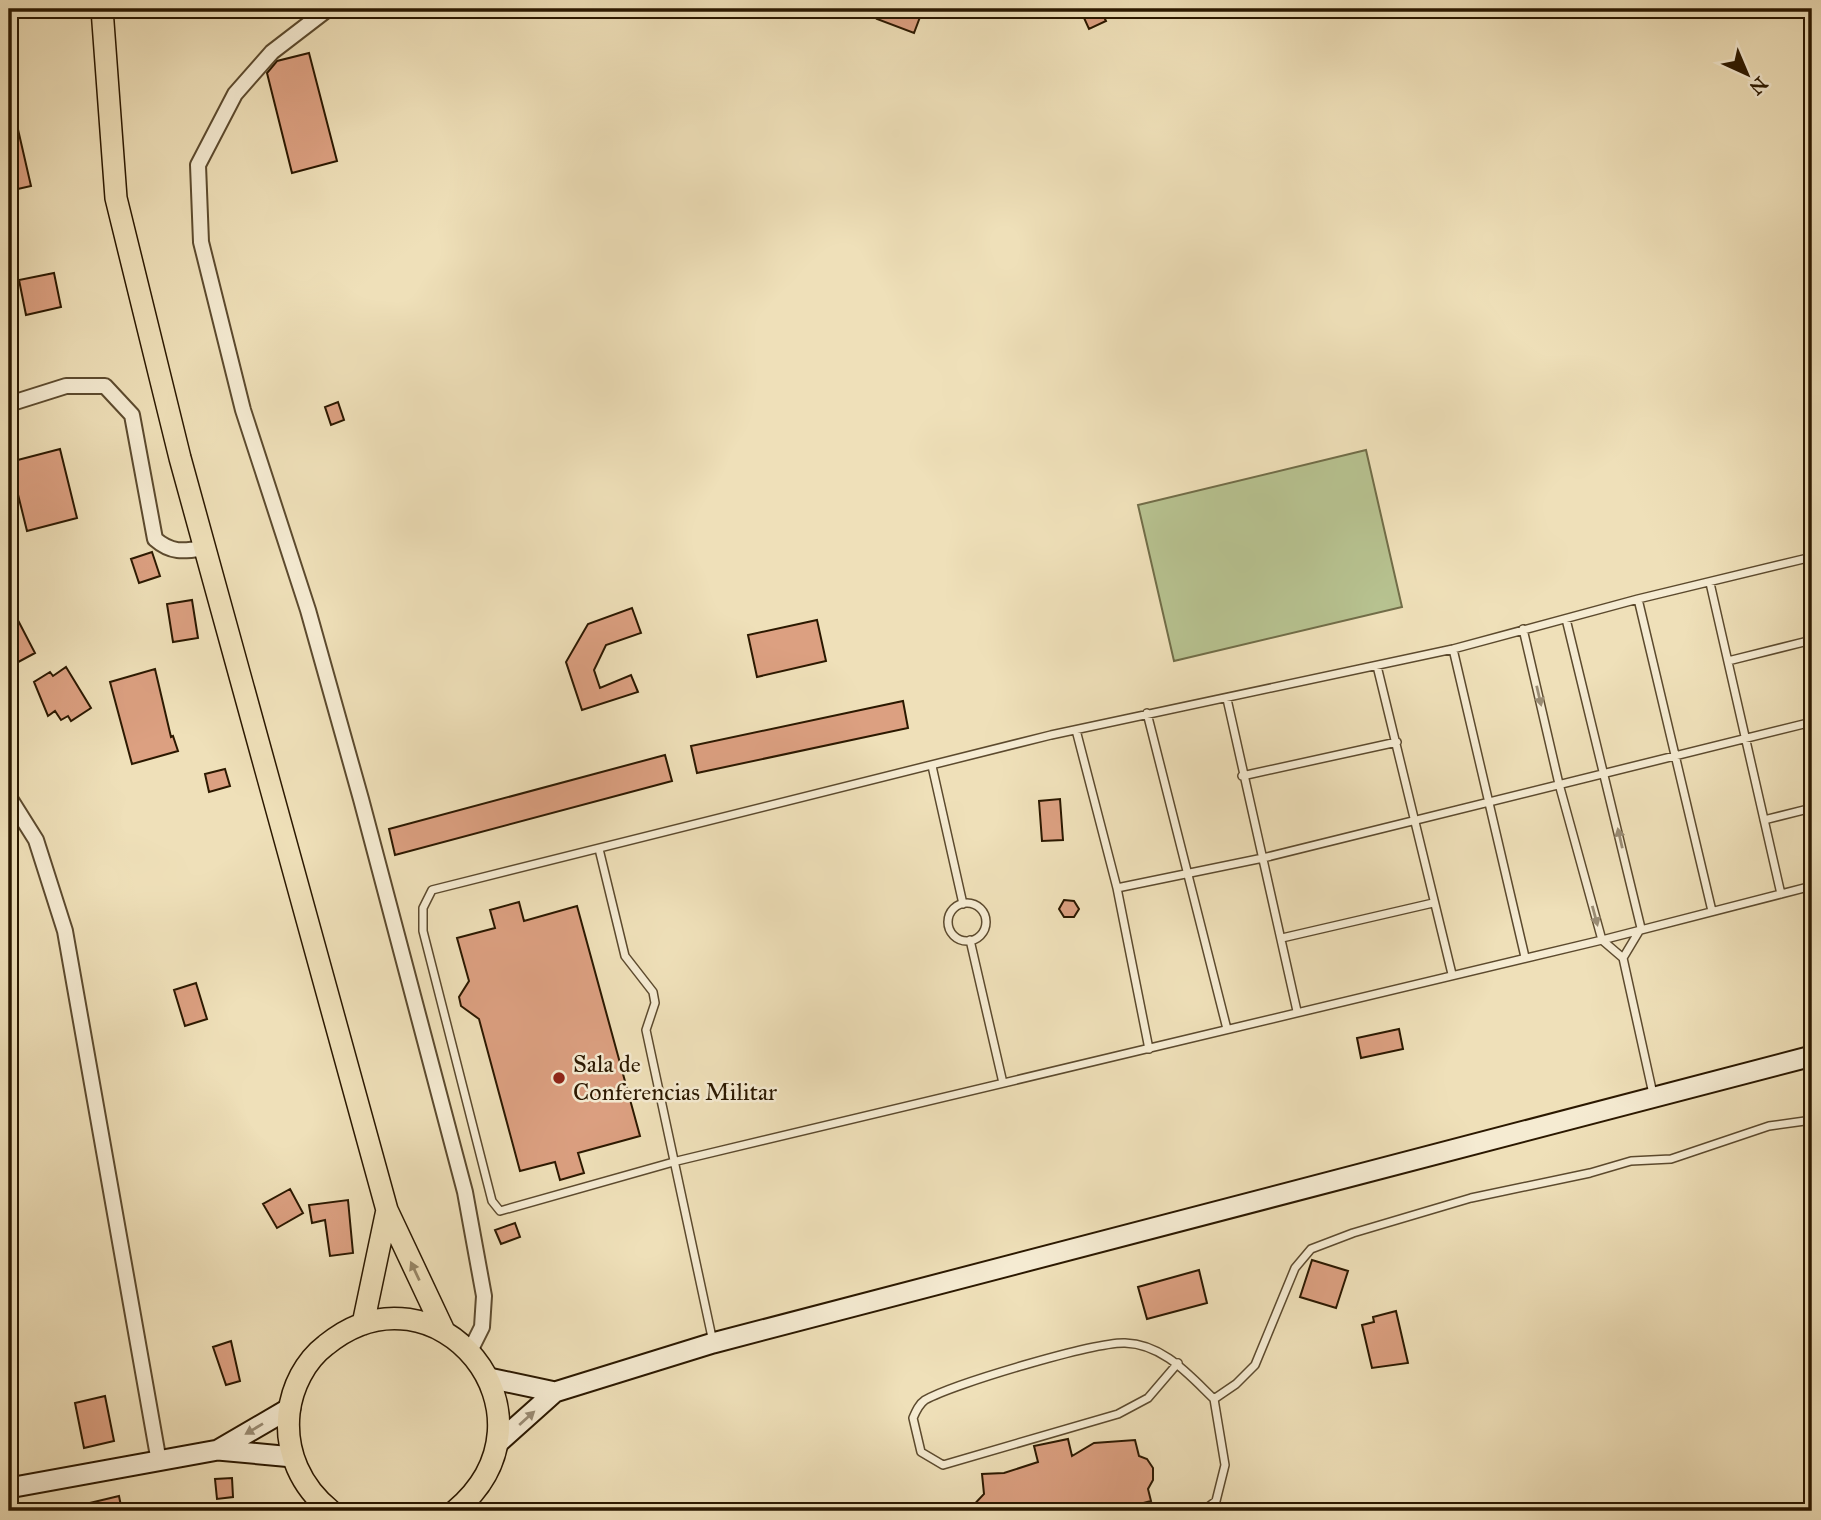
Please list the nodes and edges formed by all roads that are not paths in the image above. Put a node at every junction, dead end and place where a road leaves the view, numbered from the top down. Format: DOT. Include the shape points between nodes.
graph roads {
  1 [pos="102,9"];
  2 [pos="328,9"];
  3 [pos="9,404"];
  4 [pos="206,548"];
  5 [pos="1812,557"];
  6 [pos="1710,583"];
  7 [pos="1638,599"];
  8 [pos="1566,619"];
  9 [pos="1523,629"];
  10 [pos="1812,640"];
  11 [pos="1454,649"];
  12 [pos="1728,661"];
  13 [pos="1377,666"];
  14 [pos="1227,699"];
  15 [pos="1147,713"];
  16 [pos="1812,722"];
  17 [pos="1076,730"];
  18 [pos="1746,738"];
  19 [pos="1397,743"];
  20 [pos="1676,755"];
  21 [pos="932,766"];
  22 [pos="1605,773"];
  23 [pos="1242,776"];
  24 [pos="1559,784"];
  25 [pos="9,797"];
  26 [pos="1487,801"];
  27 [pos="1812,808"];
  28 [pos="1764,820"];
  29 [pos="1415,821"];
  30 [pos="598,849"];
  31 [pos="1263,858"];
  32 [pos="1187,872"];
  33 [pos="1812,886"];
  34 [pos="1117,888"];
  35 [pos="1781,894"];
  36 [pos="1433,903"];
  37 [pos="963,904"];
  38 [pos="1712,911"];
  39 [pos="1641,928"];
  40 [pos="1282,938"];
  41 [pos="970,940"];
  42 [pos="1602,940"];
  43 [pos="1525,957"];
  44 [pos="1623,958"];
  45 [pos="1452,974"];
  46 [pos="1297,1011"];
  47 [pos="1227,1029"];
  48 [pos="1149,1049"];
  49 [pos="1812,1056"];
  50 [pos="1003,1083"];
  51 [pos="1654,1098"];
  52 [pos="1812,1120"];
  53 [pos="677,1161"];
  54 [pos="387,1210"];
  55 [pos="363,1324"];
  56 [pos="444,1331"];
  57 [pos="713,1343"];
  58 [pos="470,1351"];
  59 [pos="1178,1363"];
  60 [pos="489,1378"];
  61 [pos="555,1392"];
  62 [pos="1214,1399"];
  63 [pos="289,1408"];
  64 [pos="498,1443"];
  65 [pos="218,1450"];
  66 [pos="293,1457"];
  67 [pos="159,1462"];
  68 [pos="9,1488"];
  69 [pos="331,1511"];
  70 [pos="456,1511"];
  71 [pos="1203,1511"];
  1 -- 4 [label="main road" via="116,198"];
  2 -- 58 [label="street" via="272,52 235,94 198,165 201,242 243,410 308,610 350,761 465,1192 484,1296 482,1327"];
  3 -- 4 [label="street" via="66,386 104,386 132,415 155,539 180,552"];
  4 -- 54 [label="main road"];
  5 -- 6 [label="lane"];
  6 -- 7 [label="lane"];
  6 -- 12 [label="lane"];
  7 -- 8 [label="lane"];
  7 -- 20 [label="lane"];
  8 -- 9 [label="lane"];
  8 -- 22 [label="lane"];
  9 -- 11 [label="lane"];
  9 -- 24 [label="lane, one-way"];
  10 -- 12 [label="lane"];
  11 -- 13 [label="lane"];
  11 -- 26 [label="lane"];
  12 -- 18 [label="lane"];
  13 -- 14 [label="lane"];
  13 -- 19 [label="lane"];
  14 -- 15 [label="lane"];
  14 -- 23 [label="lane"];
  15 -- 17 [label="lane"];
  15 -- 32 [label="lane"];
  16 -- 18 [label="lane"];
  17 -- 21 [label="lane"];
  17 -- 34 [label="lane"];
  18 -- 20 [label="lane"];
  18 -- 28 [label="lane"];
  19 -- 23 [label="lane"];
  19 -- 29 [label="lane"];
  20 -- 22 [label="lane"];
  20 -- 38 [label="lane"];
  21 -- 30 [label="lane"];
  21 -- 37 [label="lane"];
  22 -- 24 [label="lane"];
  39 -- 22 [label="lane, one-way"];
  23 -- 31 [label="lane"];
  24 -- 26 [label="lane"];
  24 -- 42 [label="lane, one-way"];
  25 -- 67 [label="street" via="36,840 65,931"];
  26 -- 29 [label="lane"];
  26 -- 43 [label="lane"];
  27 -- 28 [label="lane"];
  28 -- 35 [label="lane"];
  29 -- 31 [label="lane"];
  29 -- 36 [label="lane"];
  30 -- 53 [label="lane" via="625,956 653,992 655,1003 646,1030"];
  30 -- 53 [label="lane" via="432,890 423,908 426,945 492,1201 500,1211"];
  31 -- 32 [label="lane"];
  31 -- 40 [label="lane"];
  32 -- 34 [label="lane"];
  32 -- 47 [label="lane"];
  33 -- 35 [label="lane"];
  34 -- 48 [label="lane"];
  35 -- 38 [label="lane"];
  36 -- 40 [label="lane"];
  36 -- 45 [label="lane"];
  37 -- 41 [label="lane" via="977,907 985,918 982,933"];
  37 -- 41 [label="lane" via="950,913 949,929 955,937"];
  38 -- 39 [label="lane"];
  39 -- 42 [label="lane"];
  39 -- 44 [label="lane"];
  40 -- 46 [label="lane"];
  41 -- 50 [label="lane"];
  42 -- 43 [label="lane"];
  42 -- 44 [label="lane"];
  43 -- 45 [label="lane"];
  44 -- 51 [label="lane"];
  45 -- 46 [label="lane"];
  46 -- 47 [label="lane"];
  47 -- 48 [label="lane"];
  48 -- 50 [label="lane"];
  49 -- 51 [label="main road"];
  50 -- 53 [label="lane"];
  51 -- 57 [label="main road"];
  52 -- 62 [label="lane" via="1769,1126 1671,1159 1631,1161 1471,1198 1311,1249 1295,1268 1255,1364"];
  53 -- 57 [label="lane"];
  54 -- 55 [label="main road"];
  56 -- 54 [label="main road, one-way"];
  55 -- 56 [label="main road" via="404,1320"];
  55 -- 63 [label="main road" via="333,1339 309,1362"];
  56 -- 58 [label="main road"];
  57 -- 61 [label="main road"];
  58 -- 60 [label="main road"];
  59 -- 59 [label="lane" via="1126,1343 1086,1349 945,1391 922,1402 913,1418 921,1452 943,1465 1118,1414 1148,1398"];
  59 -- 62 [label="lane"];
  60 -- 61 [label="main road"];
  60 -- 64 [label="main road" via="499,1410"];
  64 -- 61 [label="main road, one-way"];
  62 -- 71 [label="lane" via="1225,1465 1216,1501"];
  63 -- 65 [label="main road, one-way"];
  63 -- 66 [label="main road"];
  64 -- 70 [label="main road" via="483,1481"];
  65 -- 66 [label="main road"];
  65 -- 67 [label="main road"];
  66 -- 69 [label="main road" via="307,1487"];
  67 -- 68 [label="main road"];
}
